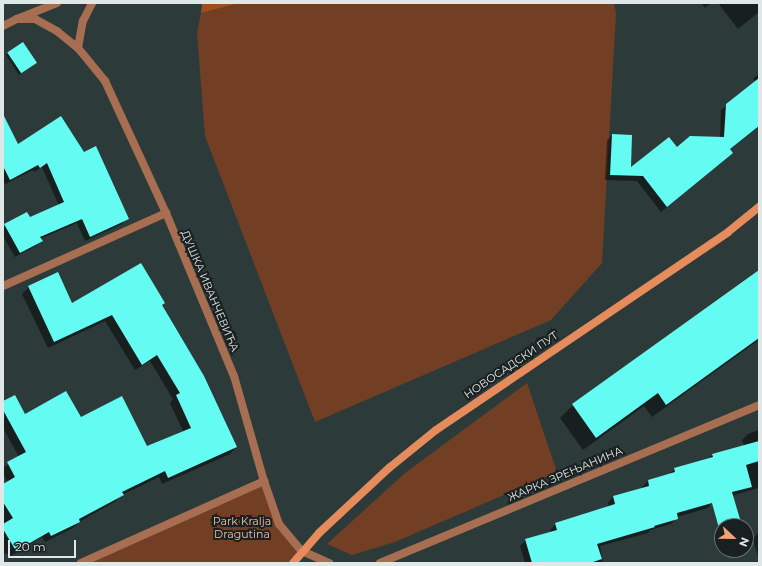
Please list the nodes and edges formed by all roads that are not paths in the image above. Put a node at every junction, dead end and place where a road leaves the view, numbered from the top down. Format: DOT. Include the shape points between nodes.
graph roads {
  1 [pos="57,3"];
  2 [pos="92,3"];
  3 [pos="17,19"];
  4 [pos="3,26"];
  5 [pos="78,48"];
  6 [pos="759,207"];
  7 [pos="166,213"];
  8 [pos="3,286"];
  9 [pos="759,405"];
  10 [pos="264,481"];
  11 [pos="302,551"];
  12 [pos="81,563"];
  13 [pos="293,563"];
  14 [pos="329,563"];
  15 [pos="380,563"];
  1 -- 3 [label="street"];
  2 -- 5 [label="street" via="83,20"];
  3 -- 4 [label="street"];
  3 -- 5 [label="street, ДУШКА ИВАНЧЕВИЋА" via="35,19 58,32"];
  5 -- 7 [label="street, ДУШКА ИВАНЧЕВИЋА" via="105,81"];
  6 -- 11 [label="main road, НОВОСАДСКИ ПУТ" via="728,232 436,430 389,468"];
  7 -- 8 [label="street"];
  7 -- 10 [label="street, ДУШКА ИВАНЧЕВИЋА" via="234,376"];
  9 -- 15 [label="street, ЖАРКА ЗРЕЊАНИНА"];
  10 -- 11 [label="street, ДУШКА ИВАНЧЕВИЋА" via="279,524"];
  10 -- 12 [label="street"];
  11 -- 13 [label="main road, НОВОСАДСКИ ПУТ"];
  11 -- 14 [label="street"];
}
